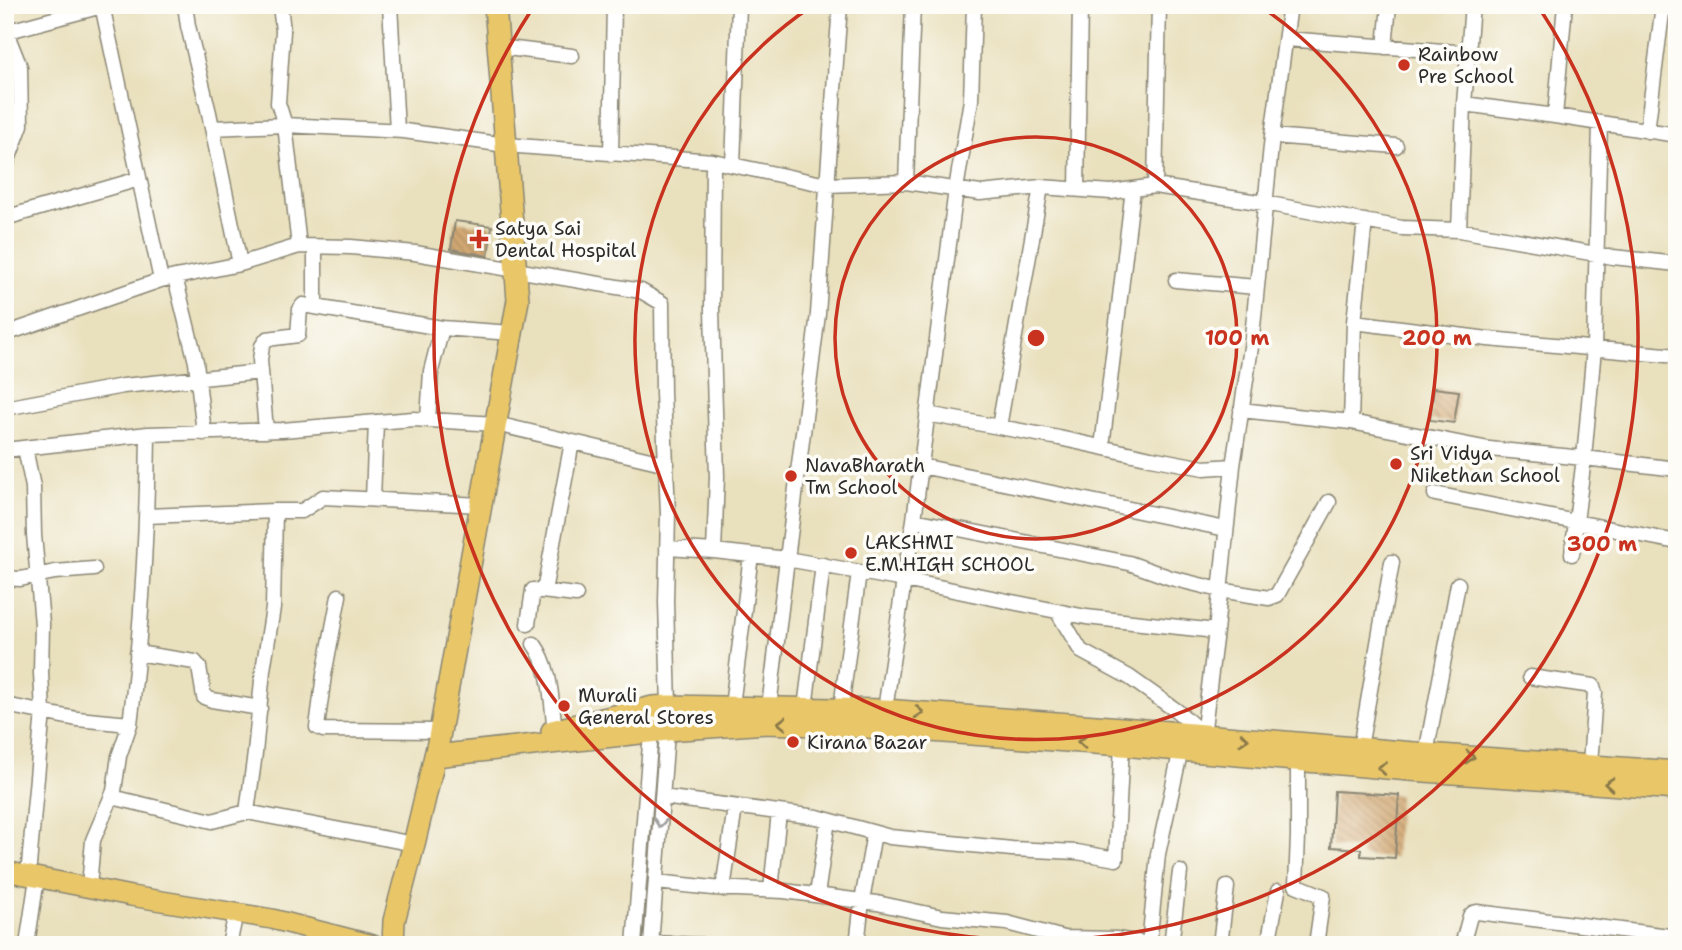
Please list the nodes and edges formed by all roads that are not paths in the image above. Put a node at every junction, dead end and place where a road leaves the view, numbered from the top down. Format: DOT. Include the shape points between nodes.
graph roads {
  1 [pos="185,5"];
  2 [pos="280,5"];
  3 [pos="390,5"];
  4 [pos="495,5"];
  5 [pos="614,5"];
  6 [pos="739,5"];
  7 [pos="840,5"];
  8 [pos="914,5"];
  9 [pos="974,5"];
  10 [pos="1080,5"];
  11 [pos="1158,5"];
  12 [pos="1290,5"];
  13 [pos="1388,5"];
  14 [pos="1472,5"];
  15 [pos="1565,5"];
  16 [pos="1663,5"];
  17 [pos="102,6"];
  18 [pos="5,32"];
  19 [pos="1286,39"];
  20 [pos="499,47"];
  21 [pos="1385,47"];
  22 [pos="1469,53"];
  23 [pos="572,56"];
  24 [pos="1464,104"];
  25 [pos="1555,116"];
  26 [pos="1600,123"];
  27 [pos="21,125"];
  28 [pos="285,125"];
  29 [pos="212,128"];
  30 [pos="5,129"];
  31 [pos="397,130"];
  32 [pos="1647,131"];
  33 [pos="1677,135"];
  34 [pos="1272,136"];
  35 [pos="506,145"];
  36 [pos="1396,146"];
  37 [pos="611,153"];
  38 [pos="713,161"];
  39 [pos="733,165"];
  40 [pos="5,168"];
  41 [pos="139,179"];
  42 [pos="906,182"];
  43 [pos="827,185"];
  44 [pos="1155,186"];
  45 [pos="1041,187"];
  46 [pos="956,189"];
  47 [pos="1133,189"];
  48 [pos="1077,190"];
  49 [pos="1264,203"];
  50 [pos="5,218"];
  51 [pos="1365,221"];
  52 [pos="1459,230"];
  53 [pos="299,246"];
  54 [pos="315,247"];
  55 [pos="1595,254"];
  56 [pos="240,264"];
  57 [pos="1677,264"];
  58 [pos="516,270"];
  59 [pos="168,279"];
  60 [pos="1176,280"];
  61 [pos="1256,287"];
  62 [pos="316,307"];
  63 [pos="1354,322"];
  64 [pos="442,328"];
  65 [pos="512,333"];
  66 [pos="5,334"];
  67 [pos="1594,348"];
  68 [pos="1677,356"];
  69 [pos="261,372"];
  70 [pos="197,378"];
  71 [pos="5,408"];
  72 [pos="1241,410"];
  73 [pos="927,414"];
  74 [pos="428,420"];
  75 [pos="376,422"];
  76 [pos="1351,422"];
  77 [pos="496,424"];
  78 [pos="999,427"];
  79 [pos="266,431"];
  80 [pos="204,433"];
  81 [pos="148,434"];
  82 [pos="572,442"];
  83 [pos="1102,447"];
  84 [pos="25,448"];
  85 [pos="5,450"];
  86 [pos="1584,458"];
  87 [pos="667,464"];
  88 [pos="921,466"];
  89 [pos="1233,466"];
  90 [pos="1677,469"];
  91 [pos="1435,494"];
  92 [pos="373,499"];
  93 [pos="1329,502"];
  94 [pos="481,505"];
  95 [pos="275,511"];
  96 [pos="146,516"];
  97 [pos="914,520"];
  98 [pos="1576,523"];
  99 [pos="1226,529"];
  100 [pos="1677,542"];
  101 [pos="667,548"];
  102 [pos="714,551"];
  103 [pos="751,555"];
  104 [pos="1572,555"];
  105 [pos="788,559"];
  106 [pos="1392,562"];
  107 [pos="823,565"];
  108 [pos="94,569"];
  109 [pos="859,572"];
  110 [pos="37,575"];
  111 [pos="5,578"];
  112 [pos="904,580"];
  113 [pos="1458,584"];
  114 [pos="1220,590"];
  115 [pos="544,591"];
  116 [pos="576,595"];
  117 [pos="339,596"];
  118 [pos="1058,611"];
  119 [pos="528,624"];
  120 [pos="1216,631"];
  121 [pos="534,644"];
  122 [pos="138,653"];
  123 [pos="1530,677"];
  124 [pos="5,705"];
  125 [pos="732,706"];
  126 [pos="769,706"];
  127 [pos="661,707"];
  128 [pos="260,708"];
  129 [pos="805,708"];
  130 [pos="841,708"];
  131 [pos="885,710"];
  132 [pos="43,712"];
  133 [pos="130,724"];
  134 [pos="555,731"];
  135 [pos="659,731"];
  136 [pos="438,743"];
  137 [pos="1122,745"];
  138 [pos="1195,745"];
  139 [pos="1360,748"];
  140 [pos="1416,759"];
  141 [pos="1297,760"];
  142 [pos="1590,765"];
  143 [pos="1677,772"];
  144 [pos="1677,789"];
  145 [pos="112,797"];
  146 [pos="662,797"];
  147 [pos="735,807"];
  148 [pos="247,812"];
  149 [pos="779,812"];
  150 [pos="828,820"];
  151 [pos="874,833"];
  152 [pos="415,844"];
  153 [pos="5,871"];
  154 [pos="1180,872"];
  155 [pos="32,877"];
  156 [pos="656,882"];
  157 [pos="89,887"];
  158 [pos="1227,887"];
  159 [pos="723,889"];
  160 [pos="771,890"];
  161 [pos="1278,891"];
  162 [pos="817,895"];
  163 [pos="862,901"];
  164 [pos="236,913"];
  165 [pos="394,921"];
  166 [pos="1677,937"];
  167 [pos="1316,943"];
  168 [pos="651,944"];
  169 [pos="1151,944"];
  170 [pos="27,945"];
  171 [pos="229,945"];
  172 [pos="375,945"];
  173 [pos="393,945"];
  174 [pos="634,945"];
  175 [pos="702,945"];
  176 [pos="857,945"];
  177 [pos="1171,945"];
  178 [pos="1220,945"];
  179 [pos="1268,945"];
  180 [pos="1333,945"];
  181 [pos="1462,945"];
  1 -- 29 [label="street"];
  2 -- 28 [label="street" via="283,31 278,103"];
  3 -- 31 [label="street"];
  4 -- 20 [label="highway"];
  5 -- 37 [label="street"];
  6 -- 39 [label="street"];
  7 -- 43 [label="street"];
  8 -- 42 [label="street"];
  9 -- 46 [label="street" via="971,100"];
  10 -- 48 [label="street"];
  11 -- 44 [label="street"];
  12 -- 19 [label="street"];
  13 -- 21 [label="street"];
  14 -- 22 [label="street"];
  15 -- 25 [label="street"];
  16 -- 32 [label="street"];
  17 -- 18 [label="street"];
  17 -- 41 [label="street"];
  18 -- 27 [label="street" via="20,67"];
  19 -- 21 [label="street"];
  19 -- 34 [label="street"];
  20 -- 23 [label="street"];
  20 -- 35 [label="highway"];
  21 -- 22 [label="street"];
  22 -- 24 [label="street"];
  24 -- 25 [label="street"];
  24 -- 52 [label="street"];
  25 -- 26 [label="street"];
  26 -- 32 [label="street"];
  26 -- 55 [label="street"];
  27 -- 30 [label="street"];
  27 -- 40 [label="street"];
  28 -- 29 [label="street"];
  28 -- 31 [label="street"];
  28 -- 53 [label="street"];
  29 -- 56 [label="street"];
  31 -- 35 [label="street"];
  32 -- 33 [label="street"];
  34 -- 36 [label="street"];
  34 -- 49 [label="street"];
  35 -- 37 [label="street"];
  35 -- 58 [label="highway"];
  37 -- 38 [label="street"];
  38 -- 39 [label="street"];
  38 -- 102 [label="street"];
  39 -- 43 [label="street"];
  41 -- 50 [label="street"];
  41 -- 59 [label="street"];
  42 -- 43 [label="street"];
  42 -- 46 [label="street"];
  43 -- 105 [label="street" via="818,313"];
  44 -- 47 [label="street"];
  44 -- 49 [label="street"];
  45 -- 46 [label="street" via="980,192"];
  45 -- 48 [label="street"];
  45 -- 78 [label="street"];
  46 -- 73 [label="street"];
  47 -- 48 [label="street"];
  47 -- 83 [label="street"];
  49 -- 51 [label="street"];
  49 -- 61 [label="street"];
  51 -- 52 [label="street"];
  51 -- 63 [label="street"];
  52 -- 55 [label="street"];
  53 -- 54 [label="street"];
  53 -- 56 [label="street"];
  54 -- 58 [label="street" via="415,253"];
  54 -- 62 [label="street"];
  55 -- 57 [label="street"];
  55 -- 67 [label="street"];
  56 -- 59 [label="street"];
  58 -- 65 [label="highway" via="518,299"];
  58 -- 87 [label="street" via="641,291 662,303"];
  59 -- 66 [label="street"];
  59 -- 70 [label="street" via="196,362"];
  60 -- 61 [label="street"];
  61 -- 72 [label="street"];
  62 -- 64 [label="street"];
  62 -- 69 [label="street" via="301,307 297,336 264,341"];
  63 -- 67 [label="street"];
  63 -- 76 [label="street"];
  64 -- 65 [label="street"];
  64 -- 74 [label="street" via="431,371"];
  65 -- 77 [label="highway"];
  67 -- 68 [label="street"];
  67 -- 86 [label="street"];
  69 -- 70 [label="street"];
  69 -- 79 [label="street"];
  70 -- 71 [label="street"];
  70 -- 80 [label="street"];
  72 -- 76 [label="street"];
  72 -- 89 [label="street"];
  73 -- 78 [label="street"];
  73 -- 88 [label="street"];
  74 -- 75 [label="street"];
  74 -- 77 [label="street"];
  75 -- 79 [label="street"];
  75 -- 92 [label="street"];
  76 -- 86 [label="street" via="1489,449"];
  77 -- 82 [label="street"];
  77 -- 94 [label="highway"];
  78 -- 83 [label="street"];
  79 -- 80 [label="street"];
  80 -- 81 [label="street"];
  81 -- 84 [label="street"];
  81 -- 96 [label="street"];
  82 -- 87 [label="street"];
  82 -- 115 [label="street"];
  83 -- 89 [label="street" via="1204,468"];
  84 -- 85 [label="street"];
  84 -- 110 [label="street" via="33,487"];
  86 -- 90 [label="street"];
  86 -- 98 [label="street"];
  87 -- 101 [label="street"];
  88 -- 97 [label="street"];
  88 -- 99 [label="street"];
  89 -- 99 [label="street"];
  91 -- 98 [label="street"];
  92 -- 94 [label="street"];
  92 -- 95 [label="street" via="323,497 302,511"];
  93 -- 114 [label="street" via="1277,595 1269,598"];
  94 -- 136 [label="highway"];
  95 -- 96 [label="street"];
  95 -- 128 [label="street" via="273,608"];
  96 -- 122 [label="street"];
  97 -- 112 [label="street"];
  97 -- 114 [label="street" via="1129,563"];
  98 -- 100 [label="street"];
  98 -- 104 [label="street"];
  99 -- 114 [label="street"];
  101 -- 102 [label="street"];
  101 -- 127 [label="street"];
  102 -- 103 [label="street"];
  103 -- 105 [label="street"];
  103 -- 125 [label="street"];
  105 -- 107 [label="street"];
  105 -- 126 [label="street"];
  106 -- 139 [label="street"];
  107 -- 109 [label="street"];
  107 -- 129 [label="street"];
  108 -- 110 [label="street"];
  109 -- 112 [label="street"];
  109 -- 130 [label="street"];
  110 -- 111 [label="street"];
  110 -- 132 [label="street"];
  112 -- 118 [label="street"];
  112 -- 131 [label="street"];
  113 -- 140 [label="street"];
  114 -- 120 [label="street"];
  115 -- 116 [label="street"];
  115 -- 119 [label="street" via="532,591"];
  117 -- 136 [label="street" via="317,727"];
  118 -- 120 [label="street"];
  118 -- 138 [label="street" via="1081,651 1177,711"];
  120 -- 138 [label="street"];
  121 -- 134 [label="street" via="548,674"];
  122 -- 128 [label="street" via="195,662 200,667 204,697"];
  122 -- 133 [label="street"];
  123 -- 142 [label="street" via="1593,686"];
  124 -- 132 [label="street"];
  125 -- 126 [label="highway"];
  125 -- 127 [label="highway"];
  126 -- 129 [label="highway"];
  127 -- 134 [label="highway"];
  127 -- 135 [label="street"];
  128 -- 148 [label="street"];
  129 -- 130 [label="highway"];
  130 -- 131 [label="highway"];
  131 -- 138 [label="highway, one-way"];
  132 -- 133 [label="street"];
  132 -- 155 [label="street"];
  133 -- 145 [label="street"];
  134 -- 136 [label="highway"];
  135 -- 136 [label="highway"];
  137 -- 135 [label="highway, one-way" via="767,723"];
  135 -- 146 [label="street"];
  135 -- 174 [label="street"];
  136 -- 152 [label="highway"];
  137 -- 138 [label="highway"];
  137 -- 151 [label="street" via="1116,859"];
  138 -- 139 [label="highway, one-way"];
  138 -- 141 [label="highway"];
  138 -- 169 [label="street" via="1158,854"];
  139 -- 140 [label="highway"];
  140 -- 141 [label="highway, one-way"];
  140 -- 142 [label="highway, one-way"];
  144 -- 140 [label="highway, one-way"];
  141 -- 167 [label="street" via="1296,886 1323,896"];
  142 -- 143 [label="highway"];
  145 -- 148 [label="street" via="212,821"];
  145 -- 157 [label="street" via="93,840"];
  146 -- 147 [label="street"];
  146 -- 156 [label="street, one-way"];
  147 -- 149 [label="street"];
  147 -- 159 [label="street"];
  148 -- 152 [label="street"];
  149 -- 150 [label="street"];
  149 -- 160 [label="street"];
  150 -- 151 [label="street"];
  150 -- 162 [label="street"];
  151 -- 163 [label="street"];
  152 -- 165 [label="highway"];
  153 -- 155 [label="main road"];
  154 -- 177 [label="street"];
  155 -- 157 [label="main road"];
  155 -- 170 [label="street"];
  156 -- 159 [label="street"];
  156 -- 168 [label="street"];
  157 -- 164 [label="main road"];
  158 -- 178 [label="street"];
  159 -- 160 [label="street"];
  160 -- 162 [label="street"];
  161 -- 179 [label="street"];
  162 -- 163 [label="street"];
  163 -- 169 [label="street" via="942,917 1007,923 1064,938"];
  163 -- 176 [label="street"];
  164 -- 171 [label="street"];
  164 -- 172 [label="main road"];
  165 -- 172 [label="highway"];
  165 -- 173 [label="highway"];
  166 -- 181 [label="street" via="1477,912 1470,916"];
  167 -- 180 [label="street"];
  168 -- 175 [label="street"];
}
